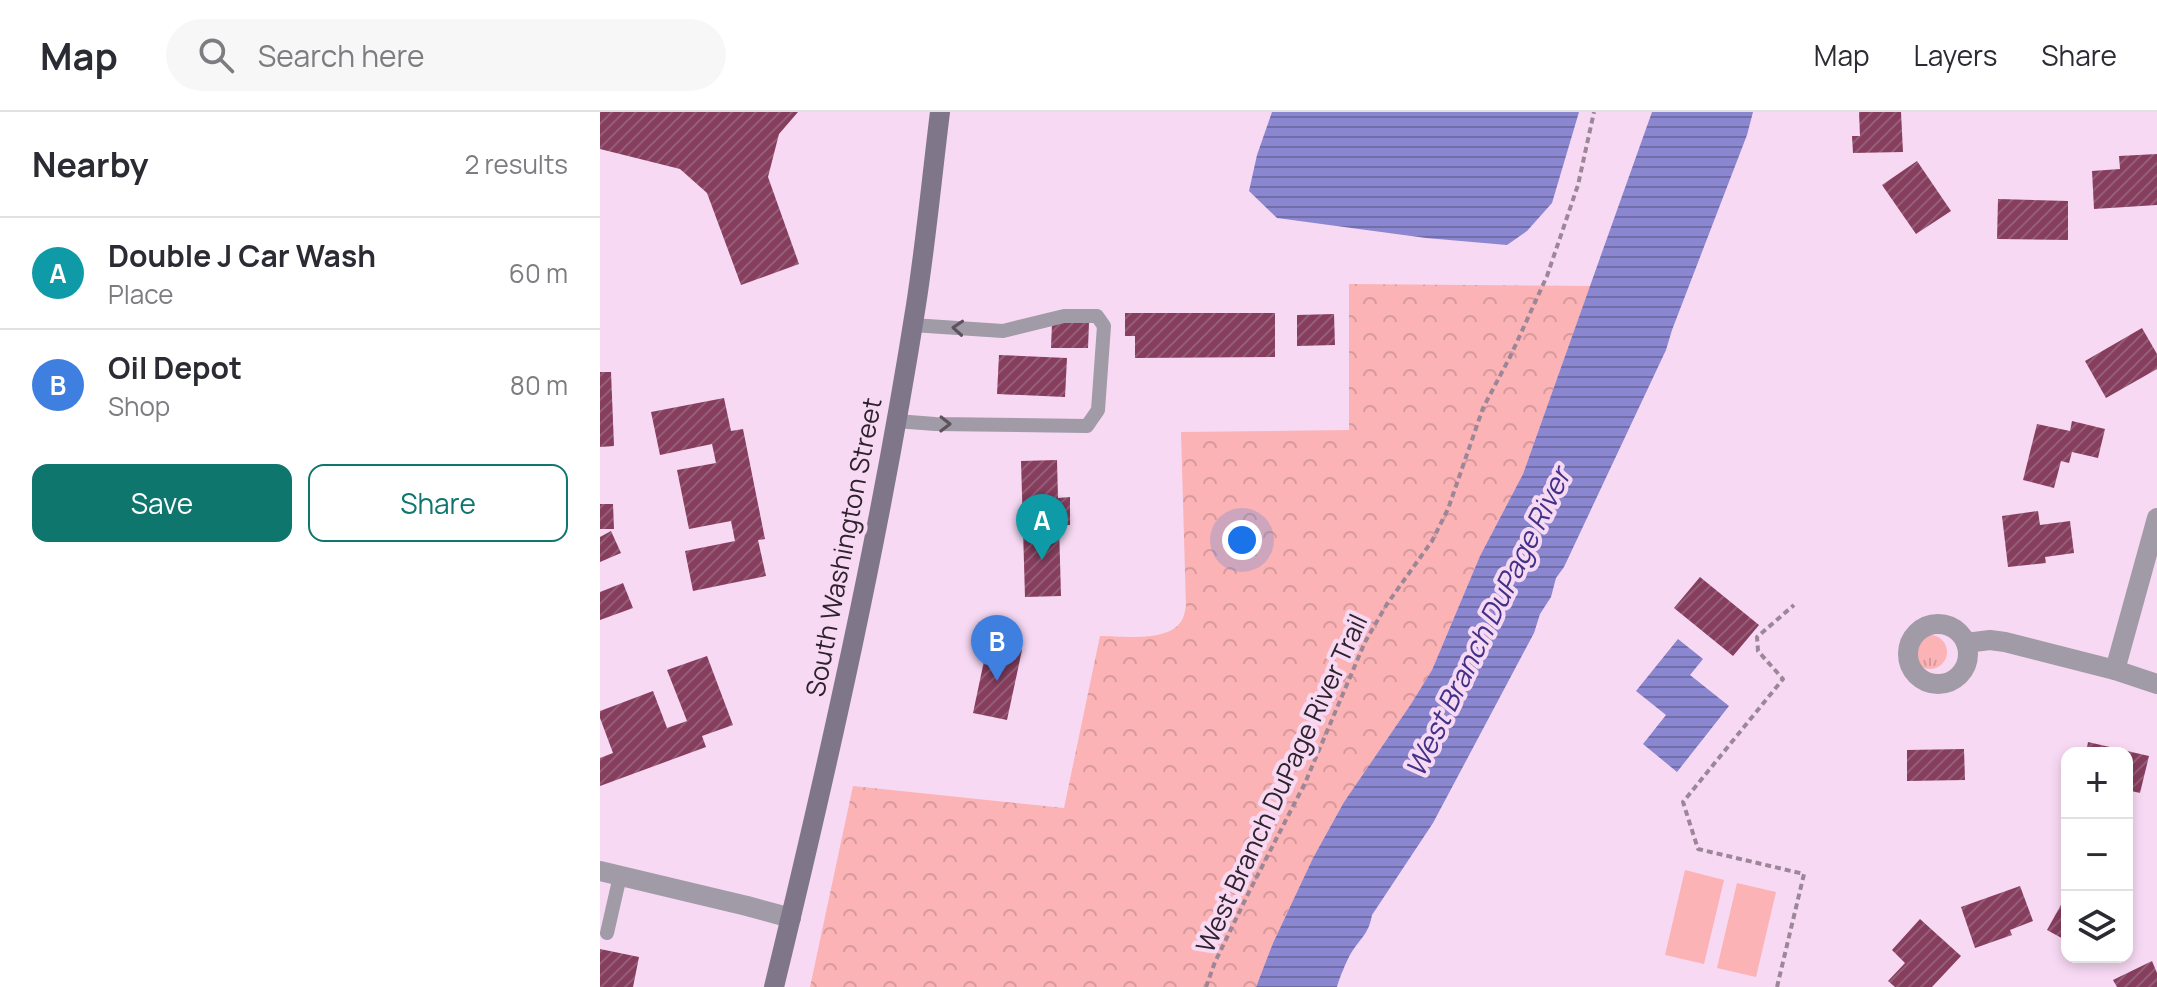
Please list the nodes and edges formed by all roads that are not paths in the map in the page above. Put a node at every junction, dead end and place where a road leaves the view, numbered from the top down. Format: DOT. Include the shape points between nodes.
graph roads {
  1 [pos="940,112"];
  2 [pos="912,325"];
  3 [pos="896,421"];
  4 [pos="2157,518"];
  5 [pos="1966,643"];
  6 [pos="2115,670"];
  7 [pos="2157,684"];
  8 [pos="610,873"];
  9 [pos="791,918"];
  10 [pos="607,933"];
  11 [pos="774,987"];
  1 -- 2 [label="main road, South Washington Street"];
  2 -- 3 [label="main road, South Washington Street"];
  3 -- 2 [label="lane, one-way" via="1087,426 1098,410 1104,326 1097,316 1064,316 1003,331"];
  3 -- 9 [label="main road, South Washington Street"];
  4 -- 6 [label="street"];
  5 -- 6 [label="street" via="2005,642"];
  6 -- 7 [label="street"];
  8 -- 9 [label="street"];
  8 -- 10 [label="lane"];
  9 -- 11 [label="main road, South Washington Street"];
}
